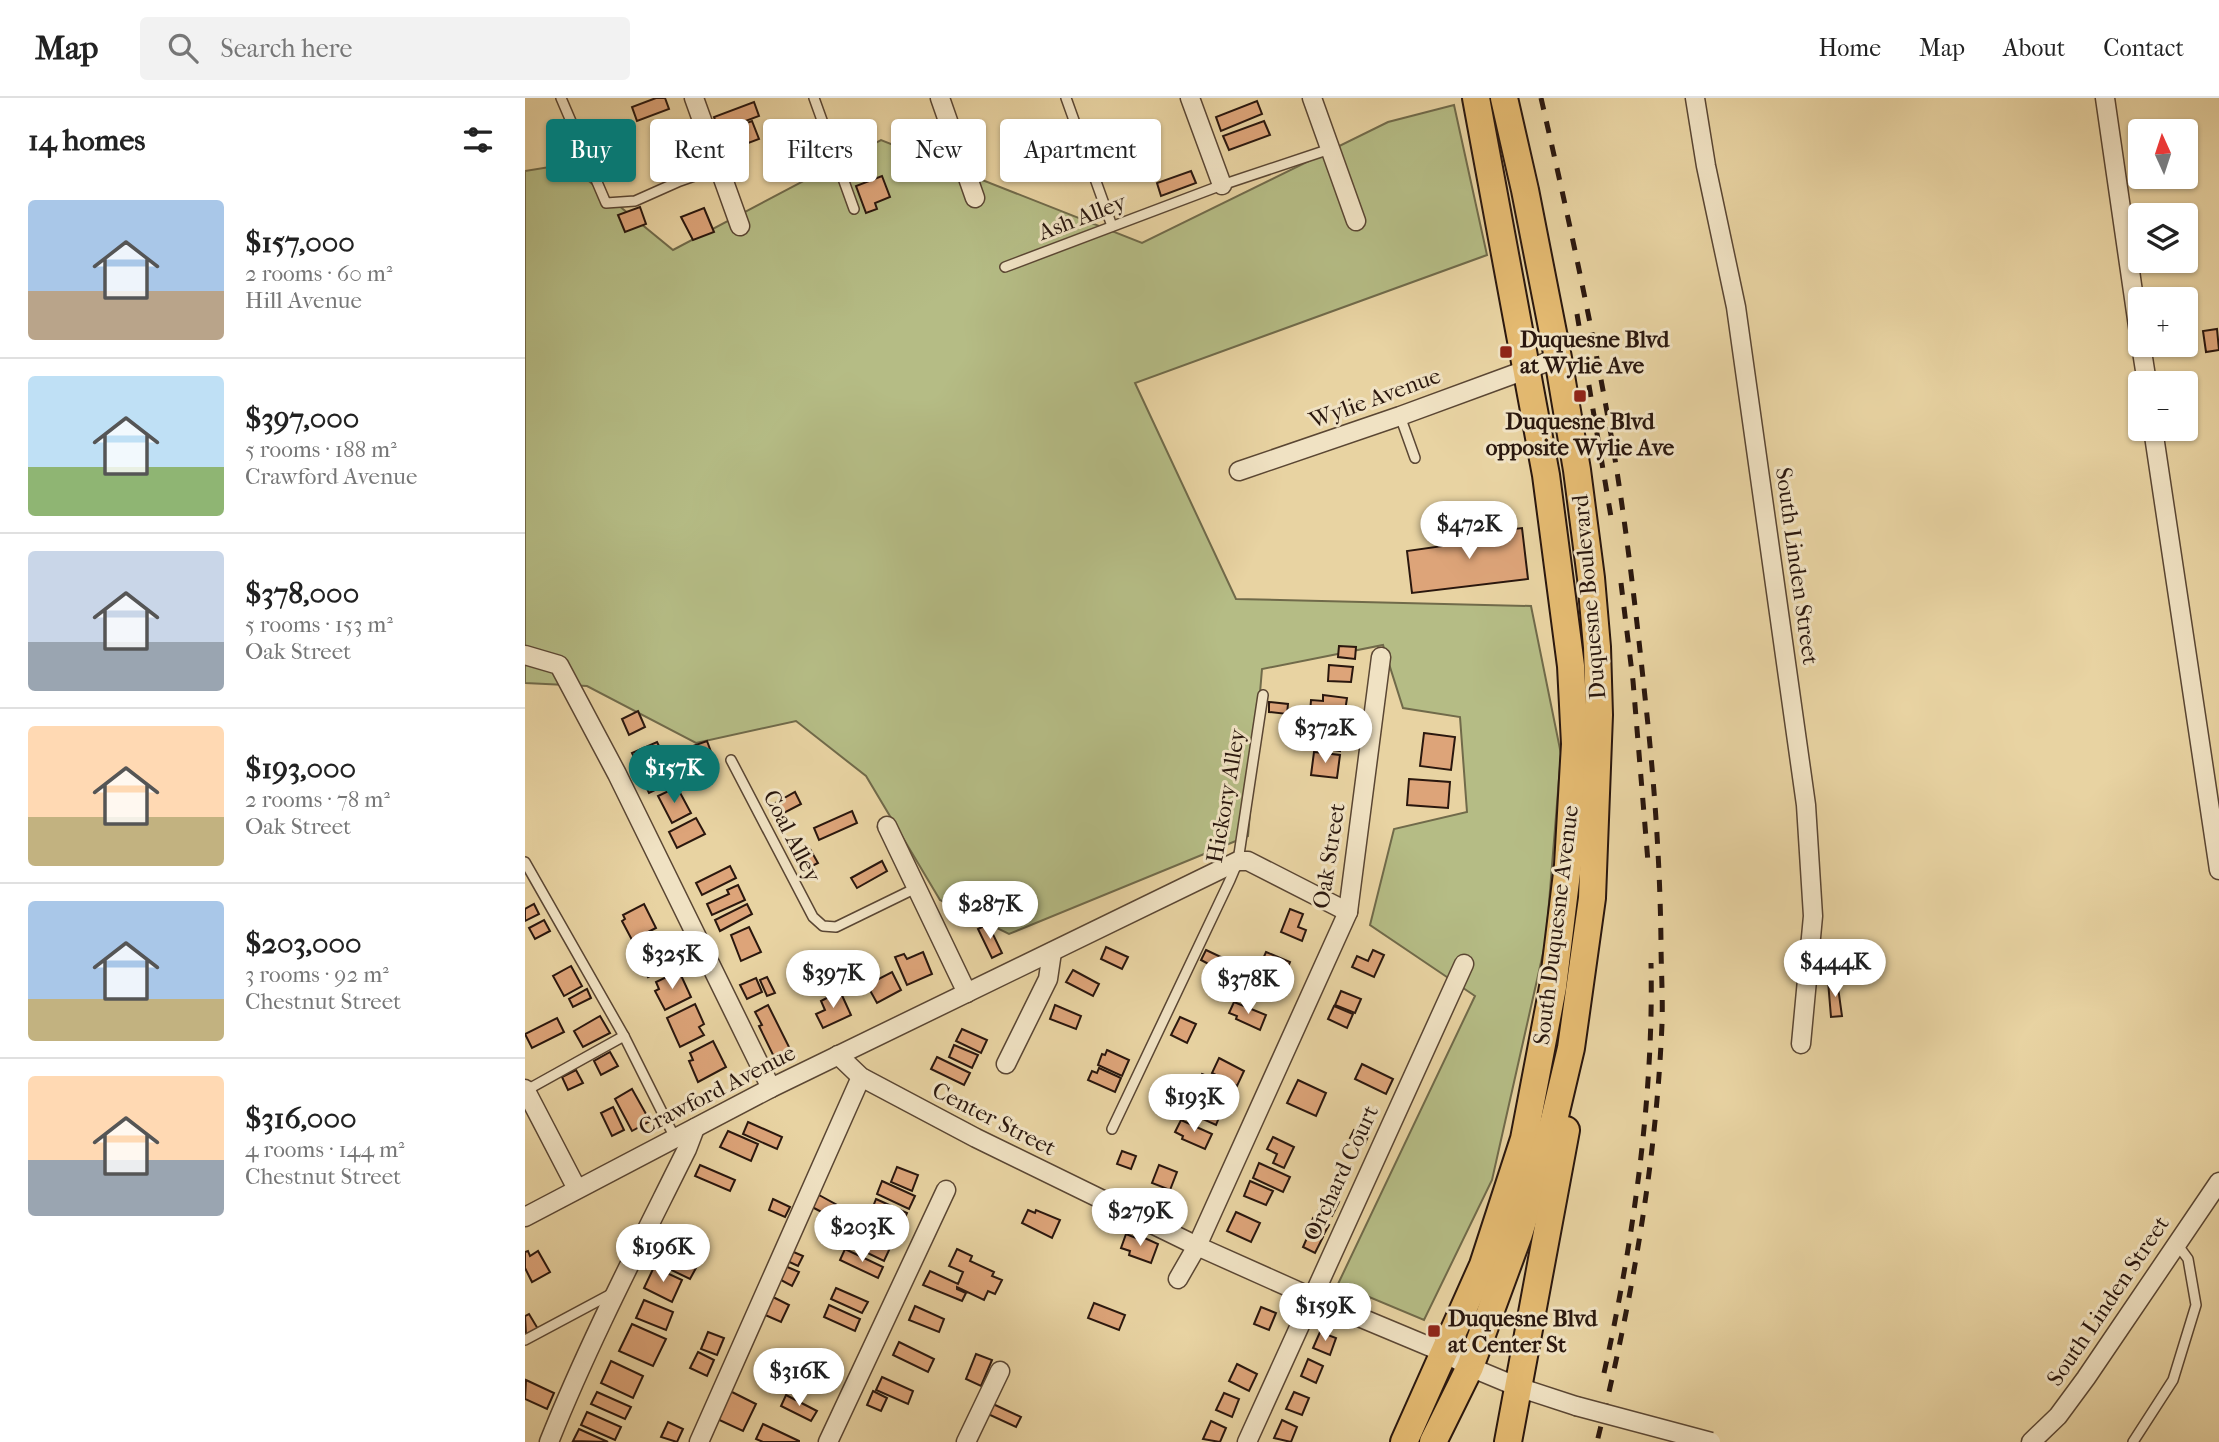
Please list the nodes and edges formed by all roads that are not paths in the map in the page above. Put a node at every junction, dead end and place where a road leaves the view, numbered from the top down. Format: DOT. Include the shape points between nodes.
graph roads {
  1 [pos="561,98"];
  2 [pos="694,98"];
  3 [pos="814,98"];
  4 [pos="940,98"];
  5 [pos="1066,98"];
  6 [pos="1190,98"];
  7 [pos="1312,98"];
  8 [pos="1476,98"];
  9 [pos="1504,98"];
  10 [pos="1695,98"];
  11 [pos="2105,98"];
  12 [pos="702,119"];
  13 [pos="1330,149"];
  14 [pos="678,182"];
  15 [pos="725,182"];
  16 [pos="1222,185"];
  17 [pos="975,198"];
  18 [pos="854,209"];
  19 [pos="1356,221"];
  20 [pos="740,226"];
  21 [pos="1112,226"];
  22 [pos="1006,267"];
  23 [pos="2133,287"];
  24 [pos="1558,358"];
  25 [pos="1527,368"];
  26 [pos="1400,416"];
  27 [pos="2155,441"];
  28 [pos="1415,458"];
  29 [pos="1238,471"];
  30 [pos="525,655"];
  31 [pos="1381,657"];
  32 [pos="1263,695"];
  33 [pos="731,760"];
  34 [pos="1598,768"];
  35 [pos="887,825"];
  36 [pos="1237,861"];
  37 [pos="525,862"];
  38 [pos="2219,870"];
  39 [pos="916,888"];
  40 [pos="1592,898"];
  41 [pos="1348,912"];
  42 [pos="1052,952"];
  43 [pos="1464,964"];
  44 [pos="967,993"];
  45 [pos="624,1036"];
  46 [pos="1801,1044"];
  47 [pos="838,1055"];
  48 [pos="1006,1063"];
  49 [pos="861,1077"];
  50 [pos="771,1088"];
  51 [pos="525,1090"];
  52 [pos="695,1128"];
  53 [pos="1112,1129"];
  54 [pos="675,1138"];
  55 [pos="2219,1182"];
  56 [pos="577,1189"];
  57 [pos="946,1190"];
  58 [pos="525,1217"];
  59 [pos="2177,1244"];
  60 [pos="1197,1246"];
  61 [pos="1178,1279"];
  62 [pos="615,1293"];
  63 [pos="1311,1297"];
  64 [pos="525,1340"];
  65 [pos="1445,1353"];
  66 [pos="1470,1367"];
  67 [pos="1000,1371"];
  68 [pos="1518,1387"];
  69 [pos="549,1442"];
  70 [pos="699,1442"];
  71 [pos="828,1442"];
  72 [pos="966,1442"];
  73 [pos="1247,1442"];
  74 [pos="1404,1442"];
  75 [pos="1433,1442"];
  76 [pos="1508,1442"];
  77 [pos="1711,1442"];
  78 [pos="2031,1442"];
  79 [pos="2133,1442"];
  1 -- 14 [label="lane" via="606,203 635,201"];
  2 -- 12 [label="street"];
  3 -- 18 [label="lane"];
  4 -- 17 [label="street"];
  5 -- 21 [label="lane"];
  6 -- 16 [label="street"];
  7 -- 13 [label="street"];
  8 -- 25 [label="main road, South Duquesne Avenue"];
  9 -- 24 [label="main road, Duquesne Boulevard"];
  10 -- 46 [label="street, South Linden Street" via="1736,307 1806,805 1813,916"];
  11 -- 23 [label="street"];
  13 -- 16 [label="lane, Ash Alley"];
  13 -- 19 [label="street"];
  15 -- 20 [label="street"];
  16 -- 21 [label="lane, Ash Alley"];
  21 -- 22 [label="lane, Ash Alley"];
  24 -- 25 [label="street, Wylie Avenue"];
  24 -- 34 [label="main road, Duquesne Boulevard" via="1593,605"];
  25 -- 26 [label="street, Wylie Avenue"];
  25 -- 65 [label="main road, South Duquesne Avenue" via="1571,666 1575,744 1569,865 1553,987 1524,1139 1483,1265"];
  26 -- 28 [label="lane"];
  26 -- 29 [label="street, Wylie Avenue"];
  27 -- 38 [label="street"];
  30 -- 50 [label="street" via="559,665"];
  31 -- 41 [label="street, Oak Street"];
  32 -- 36 [label="lane, Hickory Alley"];
  33 -- 39 [label="lane, Coal Alley" via="813,917 823,926 836,927"];
  34 -- 40 [label="main road, South Duquesne Avenue"];
  35 -- 39 [label="street"];
  36 -- 41 [label="street" via="1248,861"];
  36 -- 42 [label="street, Crawford Avenue"];
  36 -- 53 [label="lane, Hickory Alley"];
  37 -- 45 [label="lane"];
  39 -- 44 [label="street"];
  40 -- 66 [label="main road, South Duquesne Avenue" via="1571,1048 1554,1120 1519,1234"];
  40 -- 68 [label="main road" via="1578,1061"];
  41 -- 60 [label="street, Oak Street"];
  42 -- 44 [label="street, Crawford Avenue"];
  42 -- 48 [label="street" via="1048,979"];
  43 -- 63 [label="street, Orchard Court"];
  44 -- 47 [label="street, Crawford Avenue"];
  45 -- 51 [label="lane"];
  45 -- 54 [label="lane"];
  47 -- 49 [label="street, Center Street"];
  47 -- 50 [label="street, Crawford Avenue"];
  49 -- 60 [label="street, Center Street"];
  49 -- 70 [label="street"];
  50 -- 52 [label="street, Crawford Avenue"];
  51 -- 56 [label="street"];
  52 -- 54 [label="street, Crawford Avenue"];
  52 -- 62 [label="street"];
  54 -- 56 [label="street, Crawford Avenue"];
  55 -- 59 [label="street, South Linden Street"];
  56 -- 58 [label="street, Crawford Avenue"];
  57 -- 71 [label="street"];
  59 -- 78 [label="street, South Linden Street" via="2065,1406"];
  59 -- 79 [label="lane" via="2188,1259 2196,1305 2173,1380"];
  60 -- 61 [label="street, Oak Street"];
  60 -- 63 [label="street, Center Street"];
  62 -- 64 [label="lane"];
  62 -- 69 [label="street"];
  63 -- 65 [label="street, Center Street"];
  63 -- 73 [label="street, Orchard Court"];
  65 -- 66 [label="street, Center Street"];
  65 -- 74 [label="main road, South Duquesne Avenue"];
  66 -- 68 [label="street, Center Street"];
  66 -- 75 [label="main road, South Duquesne Avenue"];
  67 -- 72 [label="street"];
  68 -- 76 [label="main road"];
  68 -- 77 [label="street, bridge"];
}
